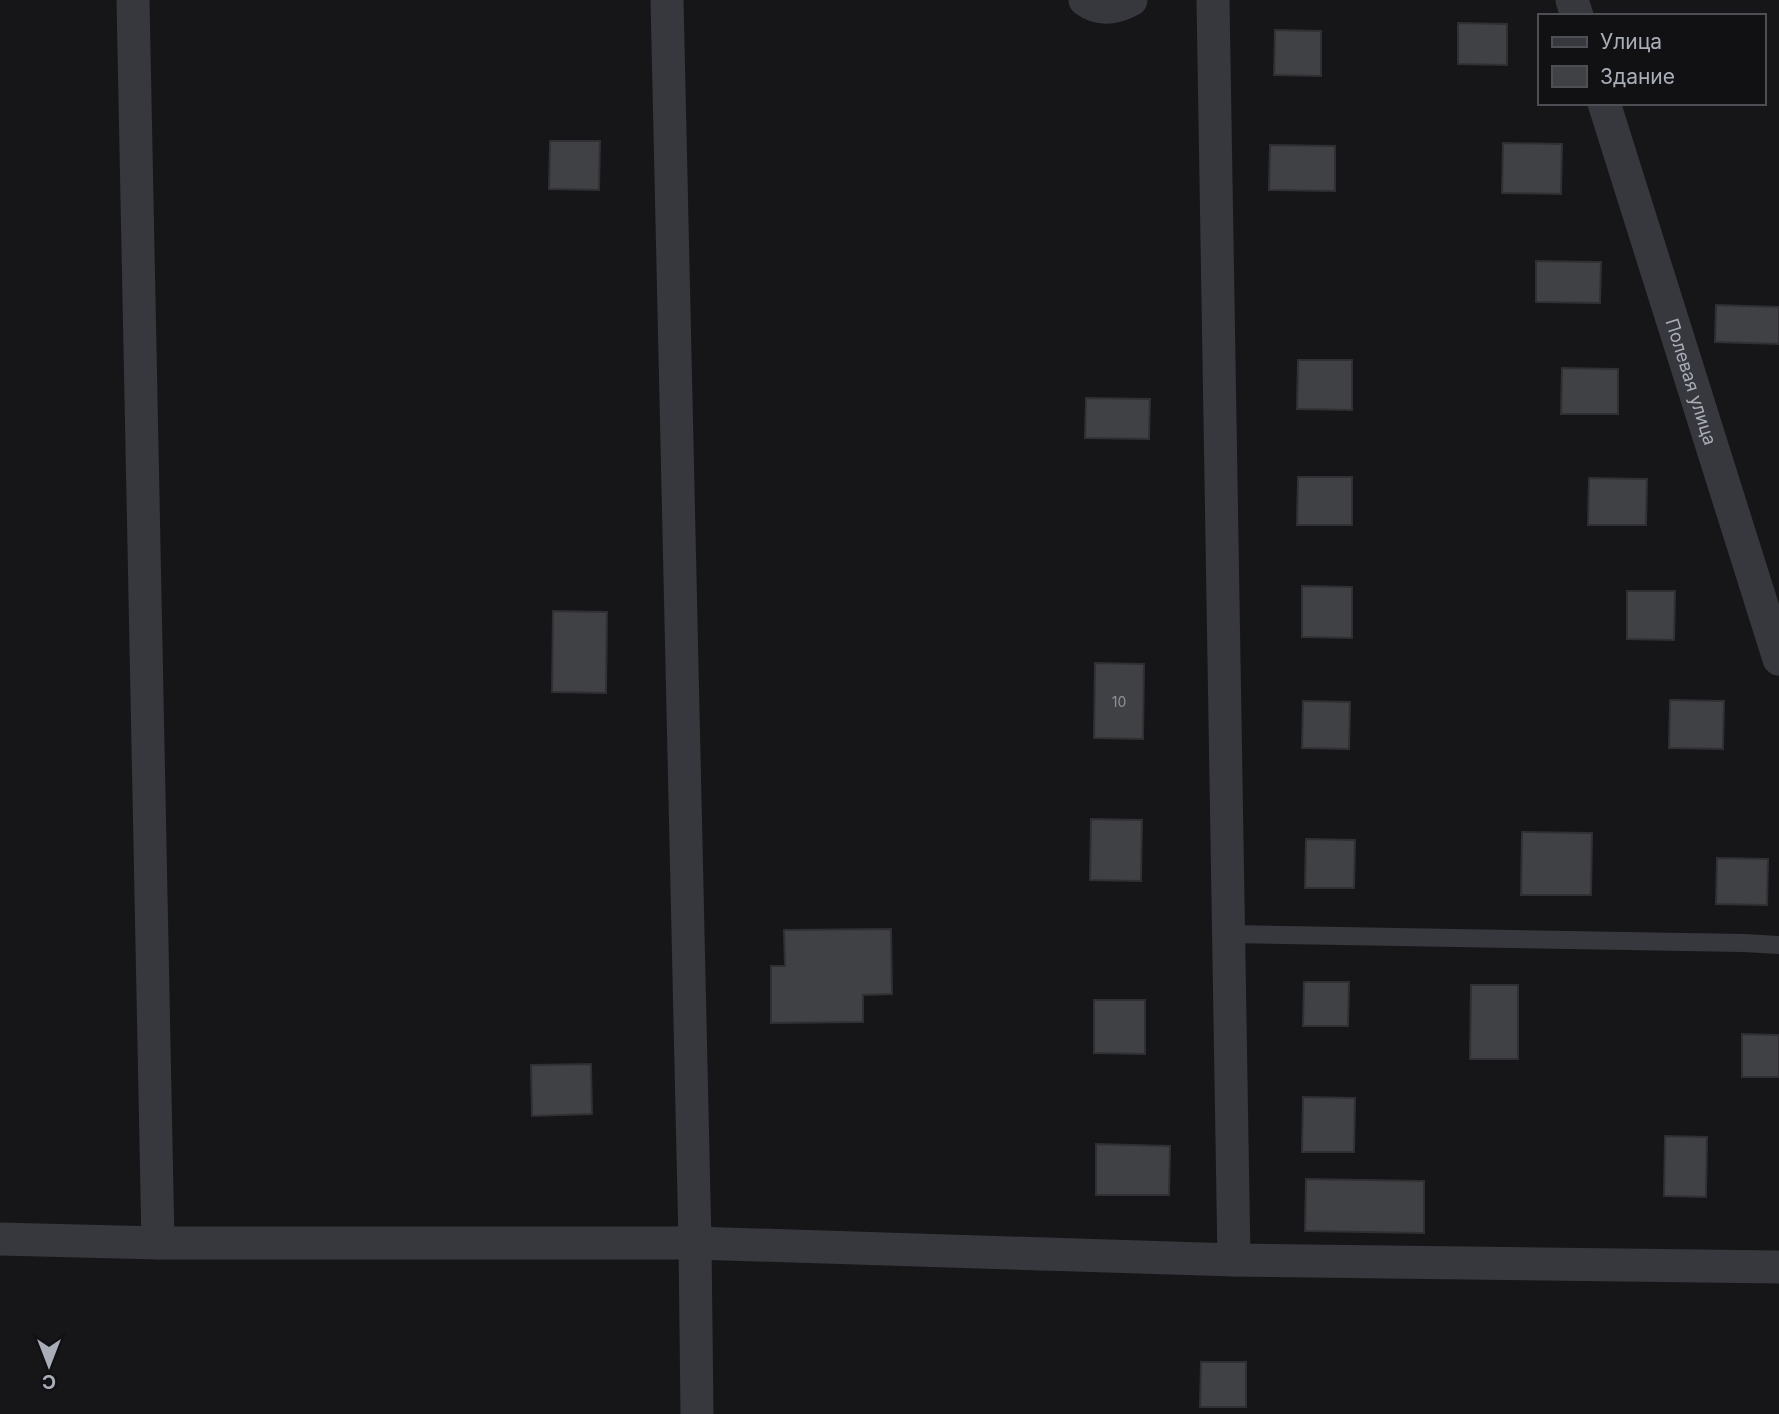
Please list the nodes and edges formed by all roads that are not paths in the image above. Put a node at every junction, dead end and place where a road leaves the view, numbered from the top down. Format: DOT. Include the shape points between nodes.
graph roads {
  1 [pos="133,0"];
  2 [pos="667,0"];
  3 [pos="1085,0"];
  4 [pos="1131,0"];
  5 [pos="1213,0"];
  6 [pos="1605,105"];
  7 [pos="1779,659"];
  8 [pos="1229,934"];
  9 [pos="1779,945"];
  10 [pos="0,1239"];
  11 [pos="158,1243"];
  12 [pos="695,1243"];
  13 [pos="1234,1260"];
  14 [pos="1779,1267"];
  15 [pos="697,1414"];
  1 -- 11 [label="street"];
  2 -- 12 [label="street"];
  3 -- 4 [label="street" via="1093,6 1116,7"];
  5 -- 8 [label="street"];
  6 -- 7 [label="street, Полевая улица"];
  8 -- 9 [label="lane"];
  8 -- 13 [label="street"];
  10 -- 11 [label="street"];
  11 -- 12 [label="street"];
  12 -- 13 [label="street"];
  12 -- 15 [label="street"];
  13 -- 14 [label="street"];
}
